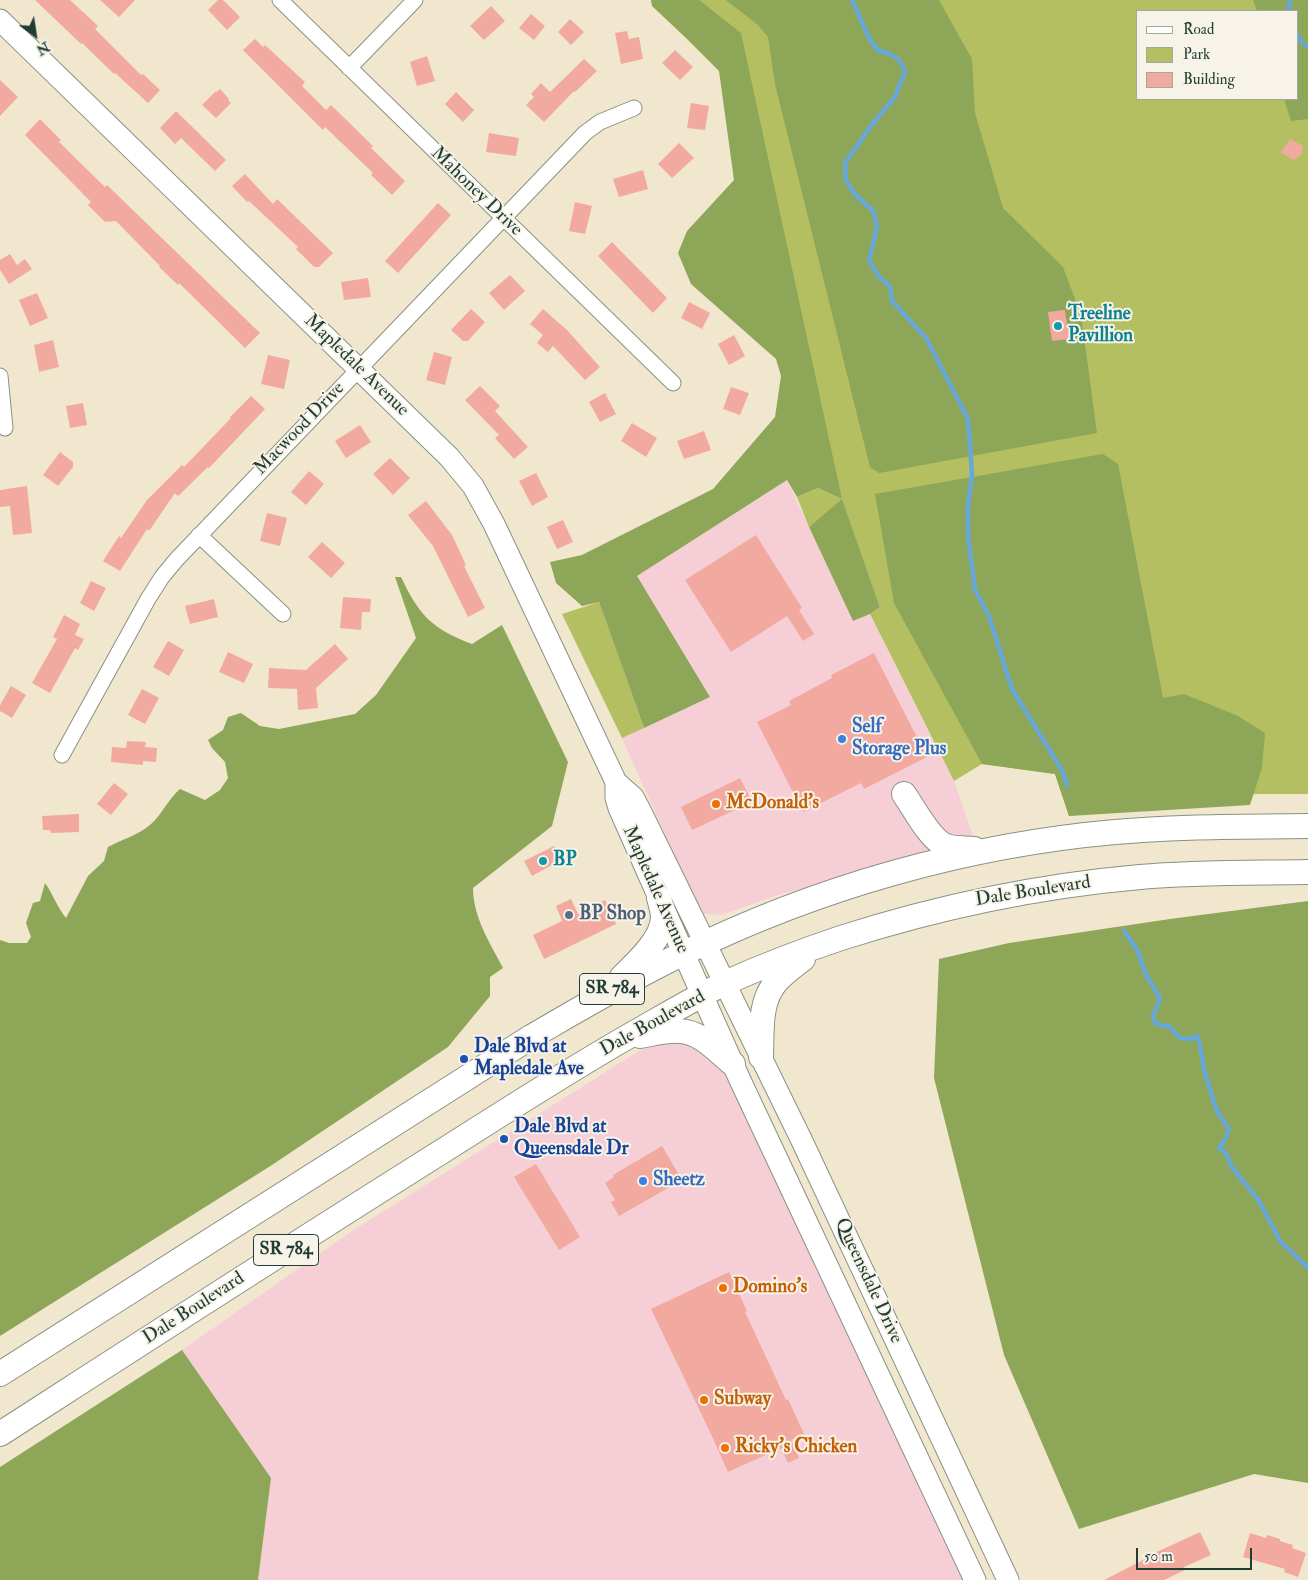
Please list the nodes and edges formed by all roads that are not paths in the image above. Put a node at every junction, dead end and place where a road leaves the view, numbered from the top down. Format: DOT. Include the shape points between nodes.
graph roads {
  1 [pos="280,0"];
  2 [pos="415,0"];
  3 [pos="0,20"];
  4 [pos="350,68"];
  5 [pos="634,108"];
  6 [pos="504,218"];
  7 [pos="359,368"];
  8 [pos="0,376"];
  9 [pos="673,383"];
  10 [pos="5,428"];
  11 [pos="198,535"];
  12 [pos="283,614"];
  13 [pos="62,755"];
  14 [pos="616,782"];
  15 [pos="904,794"];
  16 [pos="1308,826"];
  17 [pos="988,851"];
  18 [pos="1308,872"];
  19 [pos="659,898"];
  20 [pos="705,943"];
  21 [pos="820,946"];
  22 [pos="684,953"];
  23 [pos="725,984"];
  24 [pos="609,991"];
  25 [pos="702,995"];
  26 [pos="626,1038"];
  27 [pos="761,1057"];
  28 [pos="733,1064"];
  29 [pos="0,1374"];
  30 [pos="0,1434"];
  31 [pos="975,1580"];
  32 [pos="1008,1580"];
  1 -- 4 [label="street, Mahoney Drive"];
  2 -- 4 [label="street"];
  3 -- 7 [label="street, Mapledale Avenue"];
  4 -- 6 [label="street, Mahoney Drive"];
  5 -- 6 [label="street, Macwood Drive" via="600,122 585,133"];
  6 -- 7 [label="street, Macwood Drive"];
  6 -- 9 [label="street, Mahoney Drive"];
  7 -- 11 [label="street, Macwood Drive"];
  7 -- 14 [label="street, Mapledale Avenue" via="449,457 473,486"];
  8 -- 10 [label="street"];
  11 -- 12 [label="street"];
  11 -- 13 [label="street, Macwood Drive" via="153,592"];
  14 -- 19 [label="street, Mapledale Avenue" via="619,808"];
  14 -- 20 [label="street, Mapledale Avenue" via="636,802"];
  15 -- 17 [label="main road" via="939,842"];
  16 -- 17 [label="main road, SR 784" via="1115,832"];
  17 -- 20 [label="main road, SR 784" via="921,866 840,891"];
  18 -- 21 [label="main road, Dale Boulevard / SR 784" via="1161,876 1075,884 952,906"];
  19 -- 22 [label="street, Mapledale Avenue"];
  19 -- 24 [label="main road" via="663,922 655,940"];
  20 -- 22 [label="main road, SR 784"];
  20 -- 23 [label="street, Mapledale Avenue"];
  21 -- 23 [label="main road, Dale Boulevard / SR 784"];
  21 -- 27 [label="main road" via="782,976 768,994 762,1016"];
  22 -- 24 [label="main road, SR 784"];
  22 -- 25 [label="street, Mapledale Avenue"];
  23 -- 25 [label="main road, Dale Boulevard / SR 784"];
  23 -- 27 [label="street, Queensdale Drive"];
  24 -- 29 [label="main road, SR 784" via="531,1037"];
  25 -- 26 [label="main road, Dale Boulevard / SR 784"];
  25 -- 28 [label="street, Queensdale Drive"];
  26 -- 28 [label="main road" via="685,1031 698,1036"];
  26 -- 30 [label="main road, Dale Boulevard / SR 784" via="372,1194"];
  27 -- 32 [label="street, Queensdale Drive"];
  28 -- 31 [label="street, Queensdale Drive"];
}
